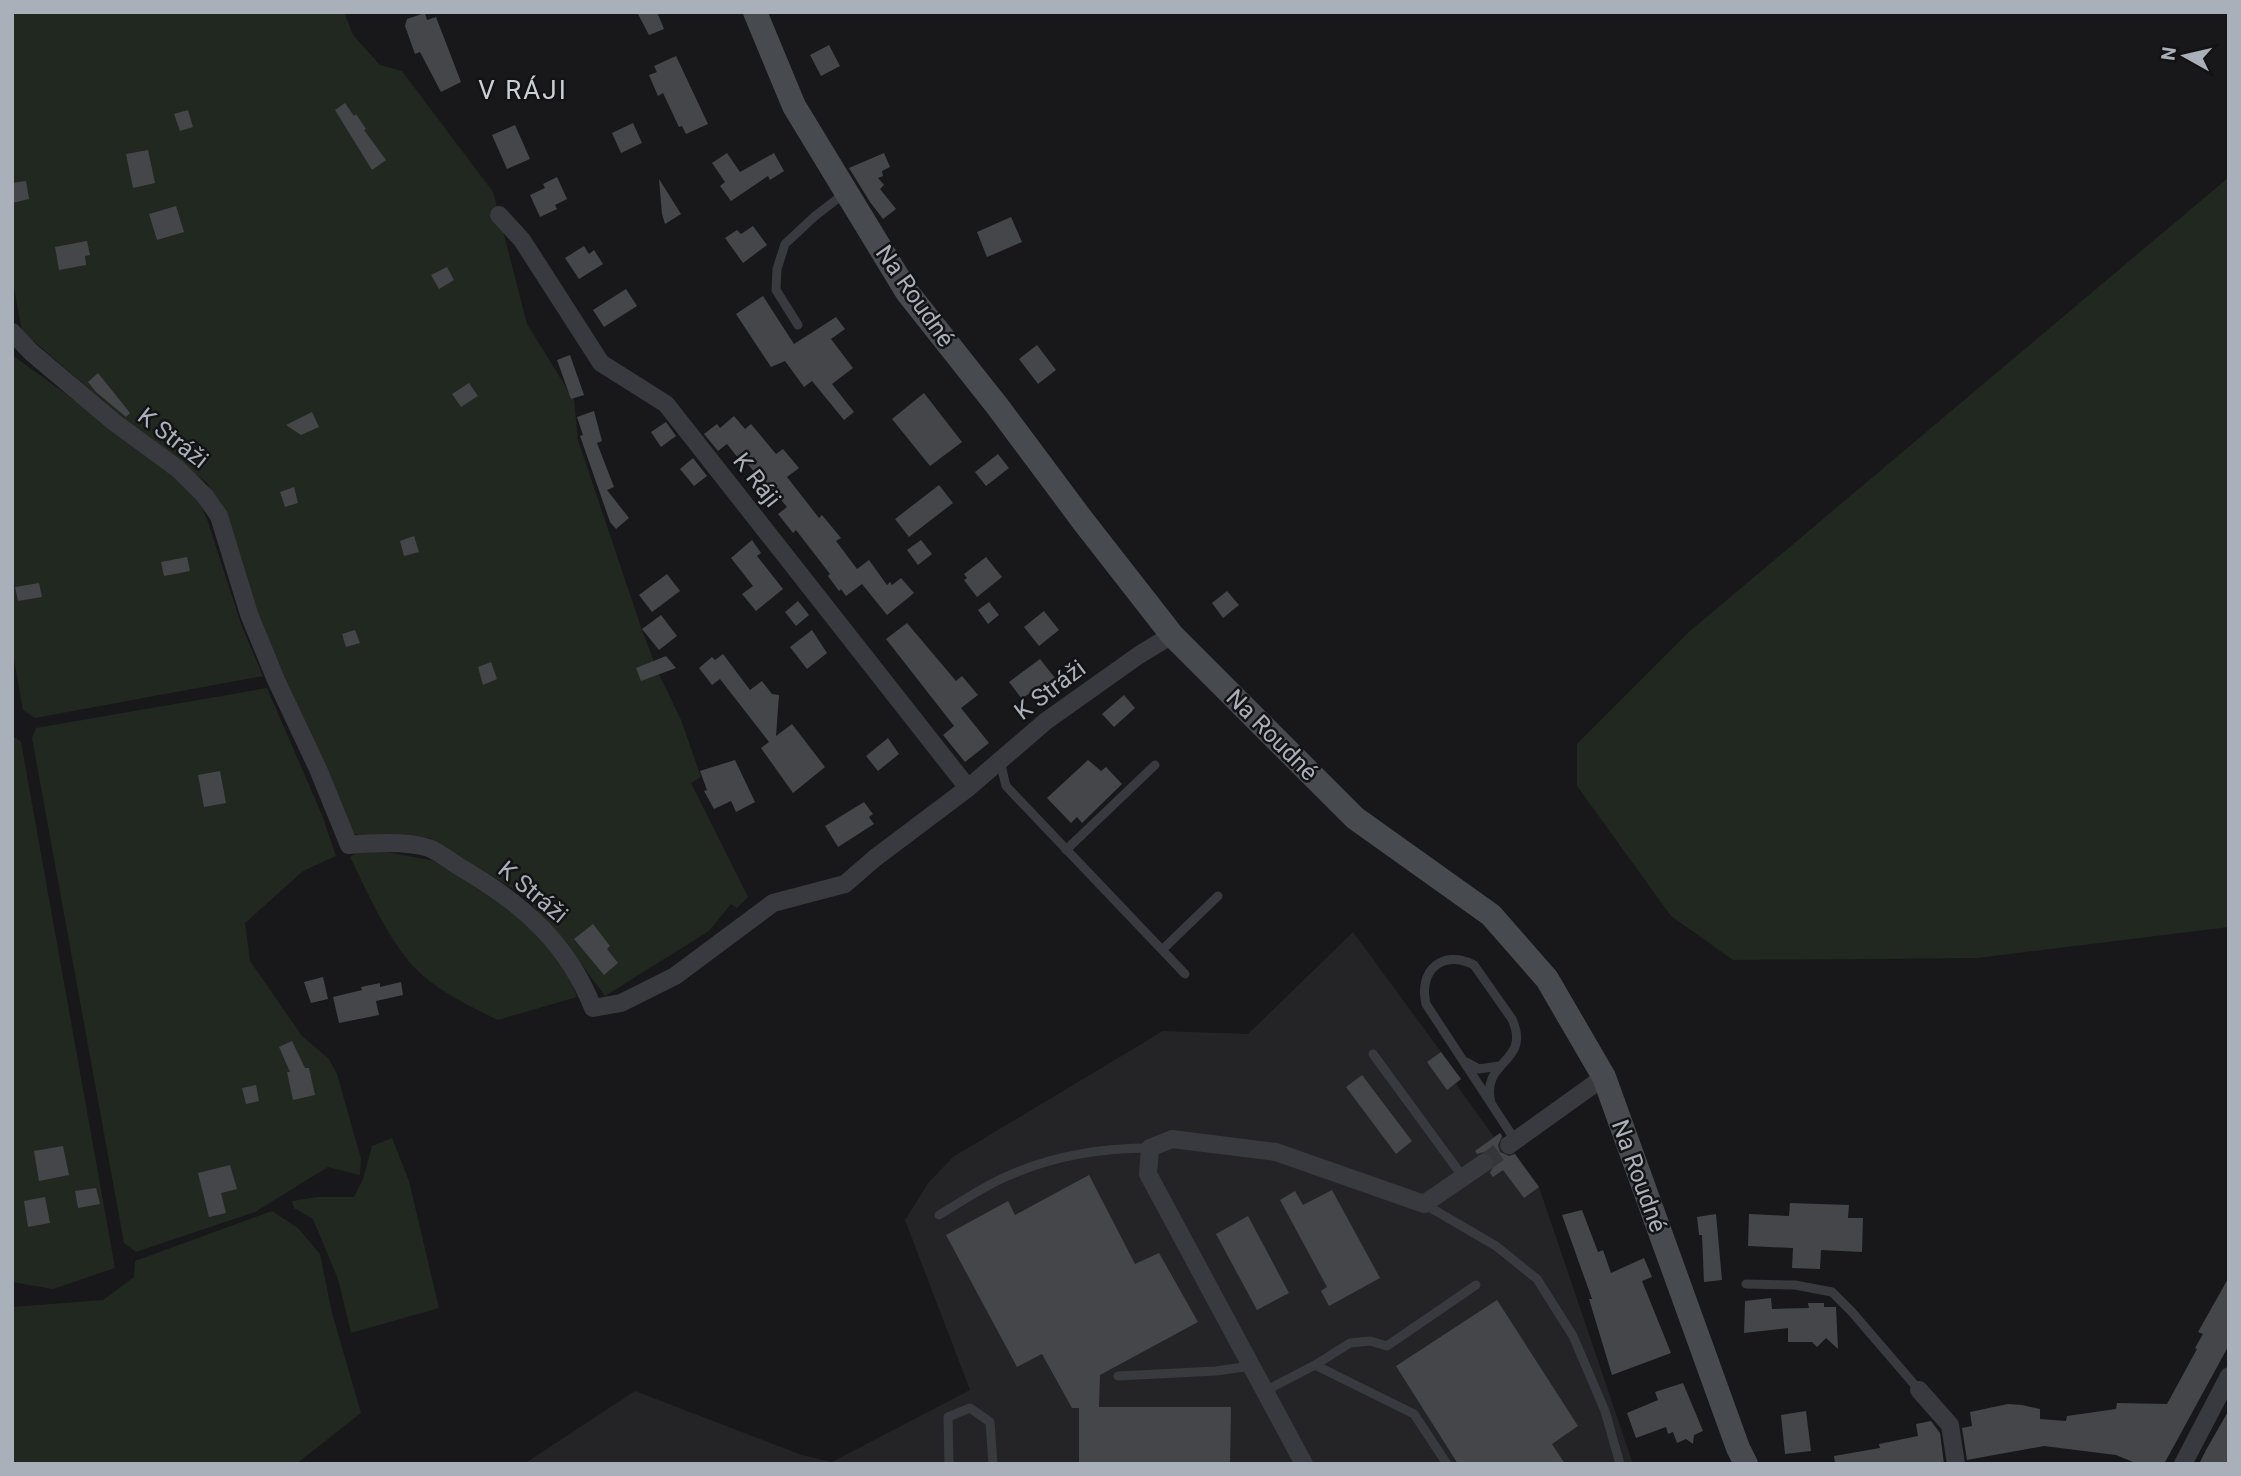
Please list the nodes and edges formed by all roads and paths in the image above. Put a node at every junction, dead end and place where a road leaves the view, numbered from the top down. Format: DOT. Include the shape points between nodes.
graph roads {
  1 [pos="755,12"];
  2 [pos="846,192"];
  3 [pos="499,215"];
  4 [pos="798,325"];
  5 [pos="13,330"];
  6 [pos="1172,635"];
  7 [pos="1000,761"];
  8 [pos="1155,765"];
  9 [pos="968,788"];
  10 [pos="1066,850"];
  11 [pos="1218,896"];
  12 [pos="1162,950"];
  13 [pos="1185,974"];
  14 [pos="1373,1054"];
  15 [pos="1462,1059"];
  16 [pos="1500,1066"];
  17 [pos="1604,1077"];
  18 [pos="1491,1103"];
  19 [pos="1512,1143"];
  20 [pos="1150,1148"];
  21 [pos="1484,1163"];
  22 [pos="1463,1177"];
  23 [pos="1424,1204"];
  24 [pos="939,1215"];
  25 [pos="1746,1284"];
  26 [pos="1476,1285"];
  27 [pos="1315,1365"];
  28 [pos="1251,1366"];
  29 [pos="1118,1376"];
  30 [pos="2229,1376"];
  31 [pos="1919,1390"];
  32 [pos="1265,1391"];
  33 [pos="949,1464"];
  34 [pos="993,1464"];
  35 [pos="1304,1464"];
  36 [pos="1447,1464"];
  37 [pos="1620,1464"];
  38 [pos="1746,1464"];
  39 [pos="1956,1464"];
  40 [pos="2183,1464"];
  1 -- 2 [label="street, Na Roudné" via="793,106"];
  2 -- 4 [label="lane" via="785,244 776,290"];
  2 -- 6 [label="street, Na Roudné" via="907,292"];
  3 -- 9 [label="street, K Ráji" via="522,240 601,363 666,404"];
  5 -- 9 [label="street, K Stráži" via="31,352 105,416 178,469 219,516 248,614 349,845 380,842 429,848 520,906 557,943 584,984 593,1008 621,1003 675,976 773,902 845,884"];
  6 -- 7 [label="street, K Stráži" via="1046,721"];
  6 -- 17 [label="street, Na Roudné" via="1355,818 1491,915 1547,979"];
  7 -- 9 [label="street, K Stráži"];
  7 -- 10 [label="lane" via="1006,786"];
  8 -- 10 [label="lane"];
  10 -- 12 [label="lane"];
  11 -- 12 [label="lane"];
  12 -- 13 [label="lane"];
  14 -- 22 [label="lane"];
  15 -- 16 [label="lane" via="1479,1069"];
  15 -- 16 [label="lane" via="1424,994 1434,967 1454,959 1474,965 1482,973 1517,1029 1515,1050"];
  15 -- 18 [label="lane"];
  16 -- 18 [label="lane" via="1489,1084"];
  17 -- 19 [label="street"];
  17 -- 38 [label="street, Na Roudné"];
  18 -- 19 [label="lane"];
  20 -- 23 [label="street" via="1172,1139 1276,1152"];
  20 -- 24 [label="lane" via="1117,1148 1057,1159 1002,1179"];
  20 -- 28 [label="street" via="1148,1174"];
  21 -- 22 [label="street"];
  22 -- 23 [label="street"];
  23 -- 37 [label="lane" via="1496,1246 1536,1279 1573,1336 1605,1411"];
  25 -- 31 [label="lane" via="1795,1285 1832,1292"];
  26 -- 27 [label="lane" via="1387,1346 1370,1341 1350,1343"];
  27 -- 32 [label="lane"];
  27 -- 36 [label="lane" via="1415,1414"];
  28 -- 29 [label="lane"];
  28 -- 32 [label="street"];
  30 -- 40 [label="street"];
  31 -- 39 [label="street" via="1950,1425"];
  32 -- 35 [label="street"];
  33 -- 34 [label="lane" via="948,1417 970,1408 990,1422"];
}
